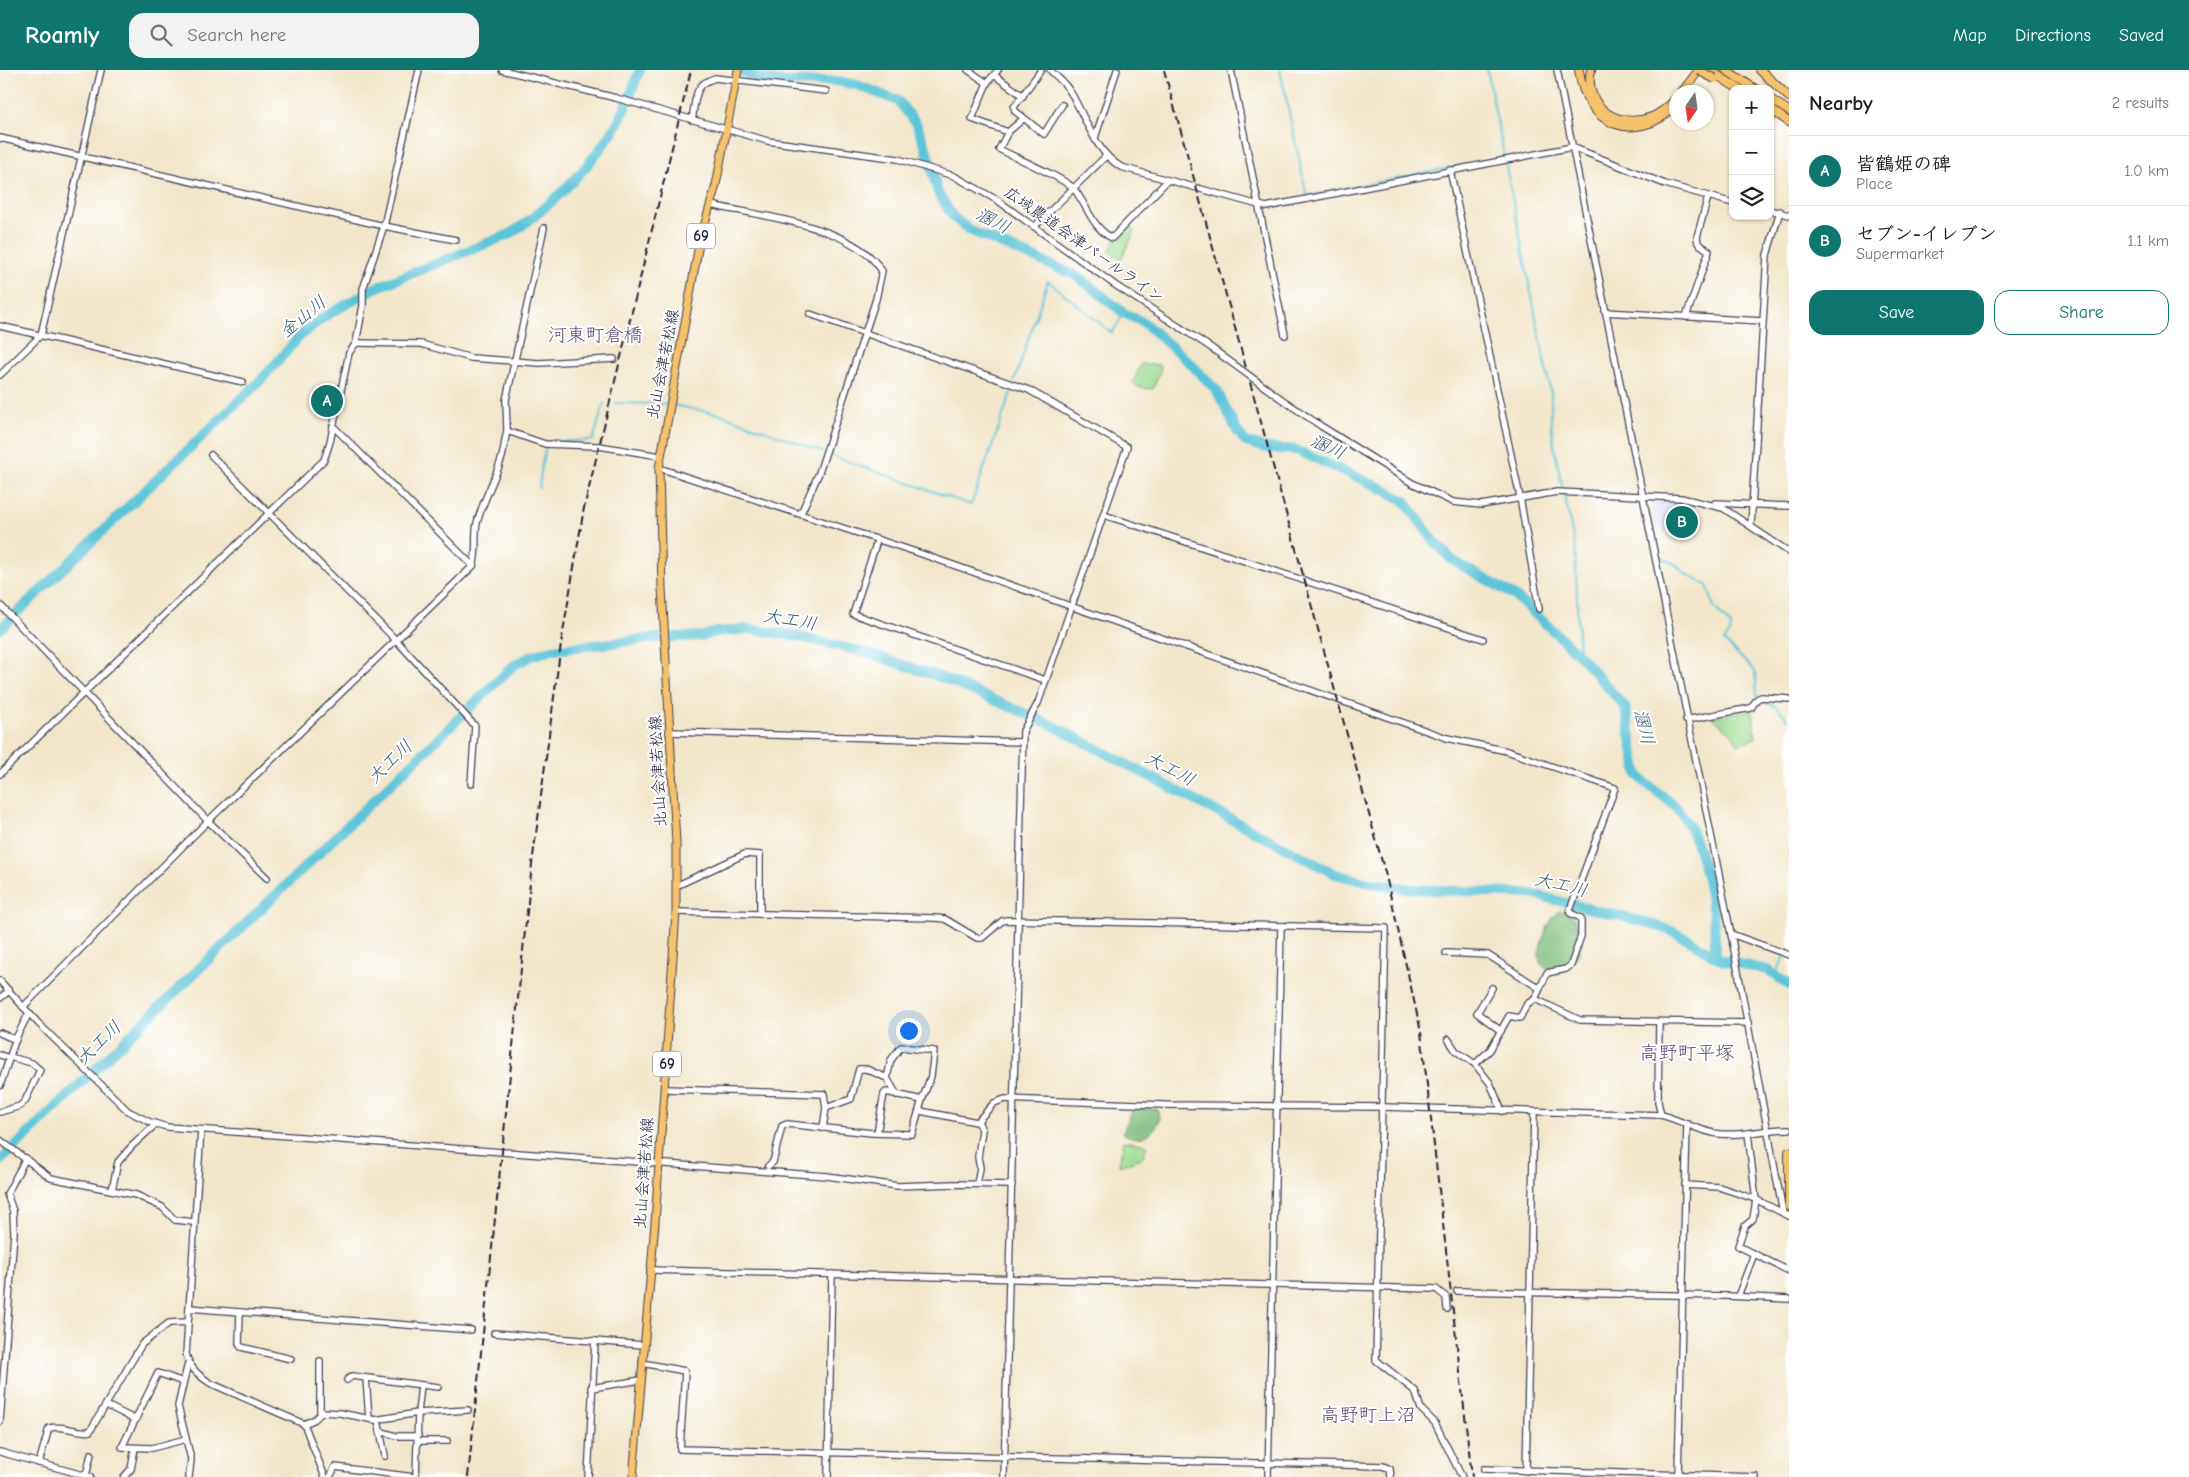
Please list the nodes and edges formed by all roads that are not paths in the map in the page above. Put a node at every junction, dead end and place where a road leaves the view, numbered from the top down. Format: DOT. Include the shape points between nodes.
graph roads {
  1 [pos="101,70"];
  2 [pos="419,70"];
  3 [pos="502,70"];
  4 [pos="968,70"];
  5 [pos="1041,70"];
  6 [pos="1050,70"];
  7 [pos="1117,70"];
  8 [pos="1231,70"];
  9 [pos="1557,70"];
  10 [pos="1579,70"];
  11 [pos="1591,70"];
  12 [pos="1698,70"];
  13 [pos="1705,70"];
  14 [pos="1709,70"];
  15 [pos="1726,70"];
  16 [pos="1760,70"];
  17 [pos="996,72"];
  18 [pos="737,76"];
  19 [pos="1716,77"];
  20 [pos="987,83"];
  21 [pos="1687,85"];
  22 [pos="1693,85"];
  23 [pos="1731,85"];
  24 [pos="1749,85"];
  25 [pos="1729,86"];
  26 [pos="826,91"];
  27 [pos="1023,96"];
  28 [pos="1789,97"];
  29 [pos="1774,102"];
  30 [pos="1669,104"];
  31 [pos="1062,105"];
  32 [pos="1774,111"];
  33 [pos="1789,111"];
  34 [pos="1669,112"];
  35 [pos="1023,119"];
  36 [pos="692,120"];
  37 [pos="1789,122"];
  38 [pos="728,131"];
  39 [pos="1008,132"];
  40 [pos="0,138"];
  41 [pos="1095,138"];
  42 [pos="1572,147"];
  43 [pos="1106,156"];
  44 [pos="81,157"];
  45 [pos="1450,170"];
  46 [pos="1167,181"];
  47 [pos="1074,188"];
  48 [pos="1708,197"];
  49 [pos="1729,203"];
  50 [pos="710,205"];
  51 [pos="1259,207"];
  52 [pos="1774,210"];
  53 [pos="1780,211"];
  54 [pos="1789,214"];
  55 [pos="384,226"];
  56 [pos="1035,226"];
  57 [pos="544,228"];
  58 [pos="456,240"];
  59 [pos="1605,312"];
  60 [pos="810,314"];
  61 [pos="1686,317"];
  62 [pos="1762,321"];
  63 [pos="0,326"];
  64 [pos="864,333"];
  65 [pos="1285,335"];
  66 [pos="41,336"];
  67 [pos="356,343"];
  68 [pos="614,359"];
  69 [pos="515,361"];
  70 [pos="0,375"];
  71 [pos="243,382"];
  72 [pos="334,426"];
  73 [pos="507,430"];
  74 [pos="211,455"];
  75 [pos="660,456"];
  76 [pos="659,468"];
  77 [pos="1641,496"];
  78 [pos="1520,497"];
  79 [pos="1711,503"];
  80 [pos="1753,503"];
  81 [pos="1789,506"];
  82 [pos="270,512"];
  83 [pos="801,514"];
  84 [pos="1104,515"];
  85 [pos="1750,525"];
  86 [pos="877,541"];
  87 [pos="1789,552"];
  88 [pos="473,566"];
  89 [pos="0,605"];
  90 [pos="1071,607"];
  91 [pos="1539,609"];
  92 [pos="1483,639"];
  93 [pos="396,640"];
  94 [pos="1045,680"];
  95 [pos="82,692"];
  96 [pos="1789,699"];
  97 [pos="1686,720"];
  98 [pos="669,732"];
  99 [pos="1022,742"];
  100 [pos="0,774"];
  101 [pos="471,784"];
  102 [pos="208,821"];
  103 [pos="267,878"];
  104 [pos="676,886"];
  105 [pos="676,912"];
  106 [pos="760,914"];
  107 [pos="1018,921"];
  108 [pos="1281,926"];
  109 [pos="1731,934"];
  110 [pos="1446,953"];
  111 [pos="1789,955"];
  112 [pos="0,981"];
  113 [pos="1492,988"];
  114 [pos="1539,988"];
  115 [pos="9,991"];
  116 [pos="0,998"];
  117 [pos="1535,999"];
  118 [pos="23,1007"];
  119 [pos="29,1013"];
  120 [pos="1659,1022"];
  121 [pos="1748,1023"];
  122 [pos="1501,1031"];
  123 [pos="0,1033"];
  124 [pos="1448,1038"];
  125 [pos="16,1040"];
  126 [pos="0,1055"];
  127 [pos="9,1057"];
  128 [pos="1475,1064"];
  129 [pos="887,1078"];
  130 [pos="0,1086"];
  131 [pos="665,1088"];
  132 [pos="896,1094"];
  133 [pos="1014,1099"];
  134 [pos="922,1100"];
  135 [pos="1277,1106"];
  136 [pos="826,1108"];
  137 [pos="1382,1108"];
  138 [pos="920,1111"];
  139 [pos="1502,1111"];
  140 [pos="0,1112"];
  141 [pos="1534,1112"];
  142 [pos="1661,1115"];
  143 [pos="978,1121"];
  144 [pos="156,1124"];
  145 [pos="1686,1124"];
  146 [pos="823,1128"];
  147 [pos="1768,1129"];
  148 [pos="1789,1129"];
  149 [pos="201,1130"];
  150 [pos="1748,1132"];
  151 [pos="878,1133"];
  152 [pos="0,1140"];
  153 [pos="1789,1152"];
  154 [pos="26,1158"];
  155 [pos="658,1164"];
  156 [pos="768,1166"];
  157 [pos="977,1184"];
  158 [pos="1012,1185"];
  159 [pos="1685,1185"];
  160 [pos="112,1190"];
  161 [pos="1756,1200"];
  162 [pos="1789,1206"];
  163 [pos="1786,1214"];
  164 [pos="194,1222"];
  165 [pos="1754,1254"];
  166 [pos="650,1270"];
  167 [pos="1789,1271"];
  168 [pos="832,1274"];
  169 [pos="1010,1279"];
  170 [pos="1272,1285"];
  171 [pos="1378,1288"];
  172 [pos="1457,1291"];
  173 [pos="1530,1293"];
  174 [pos="1682,1295"];
  175 [pos="1738,1296"];
  176 [pos="1789,1299"];
  177 [pos="189,1308"];
  178 [pos="1447,1309"];
  179 [pos="240,1312"];
  180 [pos="188,1322"];
  181 [pos="471,1330"];
  182 [pos="494,1333"];
  183 [pos="595,1341"];
  184 [pos="644,1345"];
  185 [pos="291,1359"];
  186 [pos="320,1361"];
  187 [pos="188,1363"];
  188 [pos="642,1363"];
  189 [pos="366,1378"];
  190 [pos="347,1380"];
  191 [pos="641,1380"];
  192 [pos="183,1382"];
  193 [pos="420,1385"];
  194 [pos="438,1387"];
  195 [pos="591,1388"];
  196 [pos="106,1405"];
  197 [pos="468,1410"];
  198 [pos="418,1413"];
  199 [pos="320,1414"];
  200 [pos="368,1419"];
  201 [pos="136,1420"];
  202 [pos="378,1420"];
  203 [pos="0,1422"];
  204 [pos="304,1424"];
  205 [pos="380,1431"];
  206 [pos="418,1438"];
  207 [pos="186,1439"];
  208 [pos="446,1441"];
  209 [pos="135,1448"];
  210 [pos="0,1452"];
  211 [pos="828,1452"];
  212 [pos="91,1454"];
  213 [pos="386,1456"];
  214 [pos="1005,1457"];
  215 [pos="39,1462"];
  216 [pos="1268,1465"];
  217 [pos="1484,1469"];
  218 [pos="67,1470"];
  219 [pos="1526,1471"];
  220 [pos="1678,1475"];
  221 [pos="88,1476"];
  222 [pos="65,1477"];
  223 [pos="124,1477"];
  224 [pos="189,1477"];
  225 [pos="325,1477"];
  226 [pos="330,1477"];
  227 [pos="415,1477"];
  228 [pos="588,1477"];
  229 [pos="632,1477"];
  230 [pos="828,1477"];
  231 [pos="1004,1477"];
  232 [pos="1268,1477"];
  233 [pos="1391,1477"];
  234 [pos="1462,1477"];
  235 [pos="1756,1477"];
  1 -- 44 [label="street"];
  2 -- 55 [label="street"];
  3 -- 36 [label="street"];
  4 -- 20 [label="street"];
  5 -- 27 [label="street"];
  6 -- 41 [label="street" via="1070,92"];
  7 -- 41 [label="street"];
  8 -- 51 [label="street"];
  9 -- 42 [label="street"];
  10 -- 34 [label="highway" via="1582,90 1590,106 1611,123 1647,124"];
  11 -- 30 [label="highway" via="1589,87 1594,102 1614,118 1634,121 1652,117"];
  12 -- 19 [label="highway, bridge"];
  12 -- 21 [label="highway"];
  13 -- 22 [label="highway"];
  14 -- 19 [label="highway"];
  15 -- 24 [label="highway"];
  16 -- 28 [label="highway"];
  17 -- 20 [label="street"];
  17 -- 27 [label="street"];
  18 -- 26 [label="street"];
  18 -- 36 [label="street" via="715,78 699,86"];
  18 -- 38 [label="main road, 北山会津若松線 / 69"];
  19 -- 23 [label="highway"];
  19 -- 25 [label="highway"];
  20 -- 39 [label="street" via="972,119"];
  27 -- 35 [label="street" via="1014,107"];
  29 -- 33 [label="highway"];
  31 -- 35 [label="street" via="1044,134"];
  32 -- 37 [label="highway"];
  35 -- 39 [label="street"];
  36 -- 38 [label="street"];
  38 -- 50 [label="main road, 北山会津若松線 / 69"];
  38 -- 56 [label="street, 広域農道会津パールライン" via="768,141 837,149 939,170 976,187"];
  39 -- 47 [label="street" via="999,149"];
  40 -- 44 [label="street"];
  41 -- 43 [label="street"];
  42 -- 45 [label="street"];
  42 -- 48 [label="street" via="1665,184"];
  42 -- 59 [label="street"];
  43 -- 46 [label="street" via="1121,167"];
  43 -- 47 [label="street"];
  44 -- 55 [label="street"];
  44 -- 66 [label="street"];
  45 -- 51 [label="street"];
  45 -- 78 [label="street"];
  46 -- 47 [label="street" via="1112,238 1105,235 1088,214"];
  46 -- 51 [label="street"];
  47 -- 56 [label="street"];
  48 -- 49 [label="street"];
  48 -- 61 [label="street" via="1697,237 1698,243 1709,250"];
  50 -- 64 [label="street" via="825,230 850,241 872,258 882,271"];
  50 -- 75 [label="main road, 北山会津若松線 / 69" via="699,244"];
  51 -- 65 [label="street"];
  52 -- 53 [label="street"];
  53 -- 54 [label="street"];
  53 -- 62 [label="street" via="1767,255"];
  55 -- 58 [label="street"];
  55 -- 67 [label="street" via="363,289"];
  56 -- 78 [label="street, 広域農道会津パールライン, bridge" via="1280,398 1362,452 1444,499 1481,505"];
  57 -- 69 [label="street"];
  59 -- 61 [label="street"];
  59 -- 77 [label="street"];
  60 -- 64 [label="street"];
  61 -- 62 [label="street"];
  62 -- 80 [label="street"];
  63 -- 66 [label="street"];
  64 -- 83 [label="street" via="819,473"];
  64 -- 84 [label="street" via="1029,390 1127,447"];
  66 -- 70 [label="street"];
  66 -- 71 [label="street"];
  67 -- 69 [label="street" via="421,344 471,358"];
  67 -- 72 [label="street" via="349,353"];
  68 -- 69 [label="street"];
  69 -- 73 [label="street" via="506,400"];
  72 -- 82 [label="street" via="324,460"];
  72 -- 88 [label="street"];
  73 -- 75 [label="street" via="548,444 599,446"];
  73 -- 88 [label="street" via="502,458 483,500"];
  74 -- 82 [label="street"];
  75 -- 76 [label="main road, 北山会津若松線 / 69"];
  76 -- 83 [label="street"];
  76 -- 98 [label="main road, 北山会津若松線 / 69"];
  77 -- 78 [label="street, 広域農道会津パールライン" via="1557,492"];
  77 -- 79 [label="street"];
  77 -- 97 [label="street"];
  78 -- 91 [label="street"];
  79 -- 80 [label="street"];
  79 -- 85 [label="street"];
  80 -- 81 [label="street"];
  80 -- 85 [label="street"];
  82 -- 93 [label="street"];
  82 -- 95 [label="street"];
  83 -- 86 [label="street"];
  84 -- 90 [label="street"];
  84 -- 92 [label="street"];
  85 -- 87 [label="street"];
  86 -- 90 [label="street"];
  86 -- 94 [label="street" via="853,614"];
  88 -- 93 [label="street"];
  89 -- 95 [label="street"];
  90 -- 94 [label="street"];
  90 -- 114 [label="street" via="1447,738 1507,751 1615,788 1570,910 1581,918 1582,926 1574,959 1566,970 1547,973"];
  93 -- 101 [label="street" via="475,726"];
  93 -- 102 [label="street"];
  94 -- 99 [label="street" via="1035,710 1023,731"];
  95 -- 100 [label="street"];
  95 -- 102 [label="street"];
  96 -- 97 [label="street" via="1761,697 1750,708"];
  97 -- 109 [label="street"];
  98 -- 99 [label="street"];
  98 -- 104 [label="main road, 北山会津若松線 / 69"];
  99 -- 107 [label="street"];
  102 -- 103 [label="street"];
  102 -- 118 [label="street"];
  104 -- 105 [label="main road, 北山会津若松線 / 69"];
  104 -- 106 [label="street" via="744,854 760,855"];
  105 -- 106 [label="street"];
  105 -- 131 [label="main road, 北山会津若松線 / 69"];
  106 -- 107 [label="street" via="942,918 977,938 982,938 1002,921"];
  107 -- 108 [label="street"];
  107 -- 133 [label="street"];
  108 -- 135 [label="street"];
  108 -- 137 [label="street" via="1386,928"];
  109 -- 111 [label="street"];
  109 -- 121 [label="street"];
  110 -- 114 [label="street" via="1488,955"];
  112 -- 115 [label="street"];
  113 -- 122 [label="street" via="1477,1013"];
  114 -- 117 [label="street"];
  115 -- 116 [label="street"];
  115 -- 118 [label="street"];
  117 -- 120 [label="street" via="1580,1020"];
  117 -- 122 [label="street" via="1527,1004 1520,1018 1509,1016"];
  118 -- 119 [label="street"];
  119 -- 125 [label="street"];
  119 -- 144 [label="street" via="128,1110"];
  120 -- 121 [label="street"];
  120 -- 142 [label="street" via="1658,1102"];
  121 -- 147 [label="street"];
  122 -- 128 [label="street" via="1490,1050"];
  123 -- 125 [label="street"];
  124 -- 128 [label="street" via="1456,1051"];
  125 -- 127 [label="street"];
  126 -- 127 [label="street"];
  127 -- 130 [label="street"];
  127 -- 140 [label="street" via="32,1063 40,1070 25,1101 20,1106"];
  128 -- 139 [label="street" via="1490,1083"];
  129 -- 132 [label="street"];
  129 -- 134 [label="street" via="892,1060 901,1047 933,1050 931,1076"];
  129 -- 136 [label="street" via="859,1069 850,1099"];
  131 -- 136 [label="street" via="818,1092 826,1096"];
  131 -- 155 [label="main road, 北山会津若松線 / 69"];
  132 -- 134 [label="street"];
  132 -- 151 [label="street" via="884,1094"];
  133 -- 135 [label="street"];
  133 -- 143 [label="street" via="994,1103"];
  133 -- 158 [label="street"];
  134 -- 138 [label="street"];
  135 -- 137 [label="street"];
  135 -- 170 [label="street"];
  136 -- 146 [label="street"];
  137 -- 139 [label="street"];
  137 -- 171 [label="street"];
  138 -- 143 [label="street"];
  138 -- 151 [label="street" via="912,1134"];
  139 -- 141 [label="street"];
  141 -- 142 [label="street"];
  141 -- 173 [label="street"];
  142 -- 145 [label="street"];
  143 -- 157 [label="street" via="982,1130"];
  144 -- 149 [label="street"];
  144 -- 160 [label="street" via="118,1162"];
  145 -- 150 [label="street" via="1711,1133"];
  145 -- 159 [label="street"];
  146 -- 151 [label="street"];
  146 -- 156 [label="street" via="782,1126 773,1162"];
  147 -- 148 [label="street"];
  147 -- 150 [label="street"];
  147 -- 163 [label="street"];
  149 -- 155 [label="street"];
  149 -- 164 [label="street"];
  150 -- 161 [label="street"];
  152 -- 154 [label="street"];
  153 -- 162 [label="highway"];
  154 -- 160 [label="street" via="51,1178"];
  154 -- 203 [label="street" via="7,1194 14,1233"];
  155 -- 157 [label="street" via="827,1176 898,1186"];
  155 -- 166 [label="main road, 北山会津若松線 / 69"];
  157 -- 158 [label="street"];
  158 -- 169 [label="street"];
  159 -- 161 [label="street" via="1719,1187"];
  159 -- 174 [label="street"];
  160 -- 164 [label="street" via="156,1203 175,1220"];
  161 -- 163 [label="street"];
  161 -- 165 [label="street" via="1753,1219 1745,1226 1738,1246"];
  164 -- 177 [label="street"];
  165 -- 167 [label="street"];
  165 -- 175 [label="street"];
  166 -- 168 [label="street"];
  166 -- 184 [label="main road, 北山会津若松線 / 69"];
  168 -- 169 [label="street"];
  168 -- 211 [label="street"];
  169 -- 170 [label="street"];
  169 -- 214 [label="street"];
  170 -- 171 [label="street"];
  170 -- 216 [label="street"];
  171 -- 178 [label="street" via="1436,1289 1446,1297"];
  171 -- 234 [label="street" via="1376,1360 1415,1391"];
  172 -- 173 [label="street"];
  173 -- 174 [label="street"];
  173 -- 219 [label="street"];
  174 -- 175 [label="street"];
  174 -- 220 [label="street"];
  175 -- 176 [label="street"];
  177 -- 179 [label="street"];
  177 -- 180 [label="street"];
  179 -- 181 [label="street"];
  179 -- 185 [label="street" via="239,1344 242,1347"];
  180 -- 187 [label="street"];
  180 -- 196 [label="street" via="169,1323 142,1344"];
  182 -- 183 [label="street"];
  183 -- 184 [label="street"];
  183 -- 195 [label="street"];
  184 -- 188 [label="main road, 北山会津若松線 / 69"];
  186 -- 199 [label="street"];
  187 -- 192 [label="street"];
  187 -- 204 [label="street" via="210,1383"];
  188 -- 191 [label="main road, 北山会津若松線 / 69"];
  188 -- 211 [label="street" via="685,1372 680,1449"];
  189 -- 190 [label="street" via="352,1376"];
  189 -- 193 [label="street"];
  189 -- 200 [label="street"];
  191 -- 195 [label="street"];
  191 -- 229 [label="main road, 北山会津若松線 / 69"];
  192 -- 201 [label="street" via="158,1373"];
  192 -- 207 [label="street" via="178,1406"];
  193 -- 194 [label="street"];
  193 -- 198 [label="street"];
  195 -- 228 [label="street"];
  196 -- 201 [label="street"];
  196 -- 215 [label="street" via="88,1432 64,1426 49,1428"];
  197 -- 198 [label="street"];
  198 -- 202 [label="street"];
  198 -- 206 [label="street"];
  199 -- 200 [label="street" via="340,1413"];
  199 -- 204 [label="street"];
  200 -- 202 [label="street"];
  201 -- 209 [label="street" via="122,1447"];
  202 -- 205 [label="street"];
  204 -- 225 [label="street"];
  205 -- 206 [label="street"];
  205 -- 213 [label="street"];
  206 -- 208 [label="street"];
  206 -- 227 [label="street"];
  207 -- 209 [label="street" via="152,1448"];
  207 -- 224 [label="street" via="192,1466"];
  209 -- 223 [label="street" via="131,1468"];
  210 -- 215 [label="street"];
  211 -- 214 [label="street"];
  211 -- 230 [label="street"];
  212 -- 221 [label="street"];
  214 -- 216 [label="street"];
  214 -- 231 [label="street"];
  215 -- 218 [label="street"];
  216 -- 232 [label="street"];
  216 -- 233 [label="street" via="1383,1466 1390,1469"];
  217 -- 219 [label="street"];
  218 -- 221 [label="street"];
  218 -- 222 [label="street"];
  219 -- 220 [label="street"];
  220 -- 235 [label="street"];
  226 -- 227 [label="street" via="335,1467"];
}
